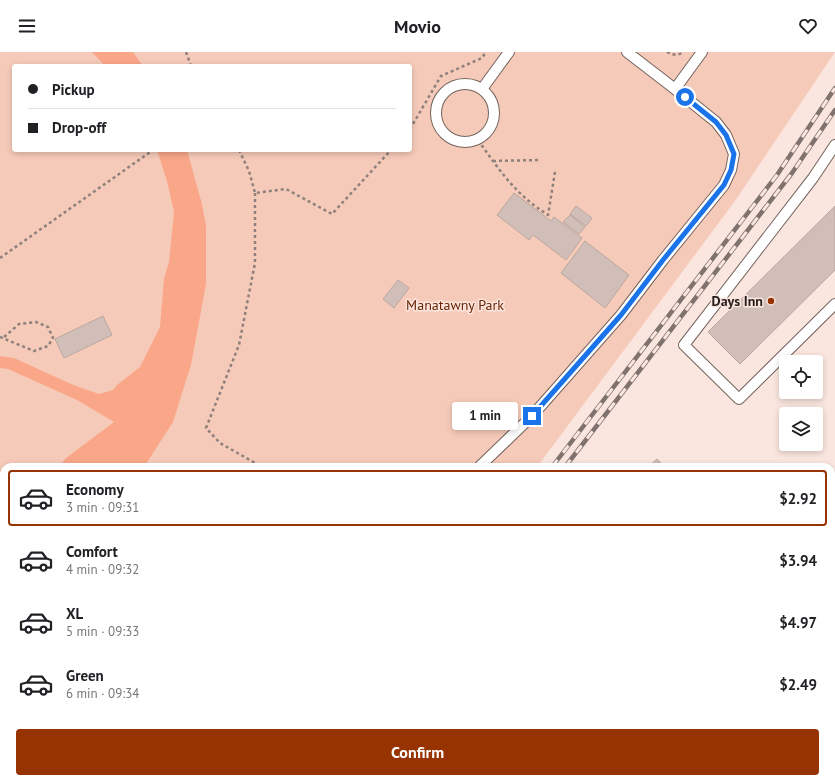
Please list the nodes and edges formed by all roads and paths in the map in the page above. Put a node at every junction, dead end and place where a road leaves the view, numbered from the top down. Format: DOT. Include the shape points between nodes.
graph roads {
  1 [pos="186,52"];
  2 [pos="486,52"];
  3 [pos="509,52"];
  4 [pos="627,52"];
  5 [pos="667,52"];
  6 [pos="684,52"];
  7 [pos="702,52"];
  8 [pos="190,64"];
  9 [pos="482,88"];
  10 [pos="675,89"];
  11 [pos="412,126"];
  12 [pos="478,140"];
  13 [pos="835,145"];
  14 [pos="150,152"];
  15 [pos="240,152"];
  16 [pos="389,152"];
  17 [pos="538,160"];
  18 [pos="492,161"];
  19 [pos="555,172"];
  20 [pos="255,193"];
  21 [pos="0,258"];
  22 [pos="835,304"];
  23 [pos="1,337"];
  24 [pos="255,463"];
  25 [pos="483,463"];
  1 -- 8 [label="path"];
  2 -- 11 [label="path" via="482,58 441,76"];
  3 -- 9 [label="lane"];
  4 -- 10 [label="lane"];
  5 -- 6 [label="path" via="675,55"];
  7 -- 10 [label="lane"];
  9 -- 12 [label="lane" via="491,99 495,113 490,130"];
  9 -- 12 [label="lane" via="472,84 452,87 444,92 435,111 440,130 447,137 465,143"];
  10 -- 25 [label="lane" via="716,122 726,135 734,154 731,170 724,185 621,315 532,416"];
  12 -- 18 [label="path"];
  13 -- 22 [label="lane" via="813,178 684,345 739,399"];
  14 -- 21 [label="path"];
  15 -- 20 [label="path"];
  16 -- 20 [label="path" via="332,214 286,188"];
  17 -- 18 [label="path"];
  18 -- 19 [label="path" via="514,189 548,215"];
  20 -- 24 [label="path" via="255,263 239,345 206,428 220,443"];
  23 -- 23 [label="path" via="34,351 48,346 53,338 48,327 36,322 19,324"];
}
